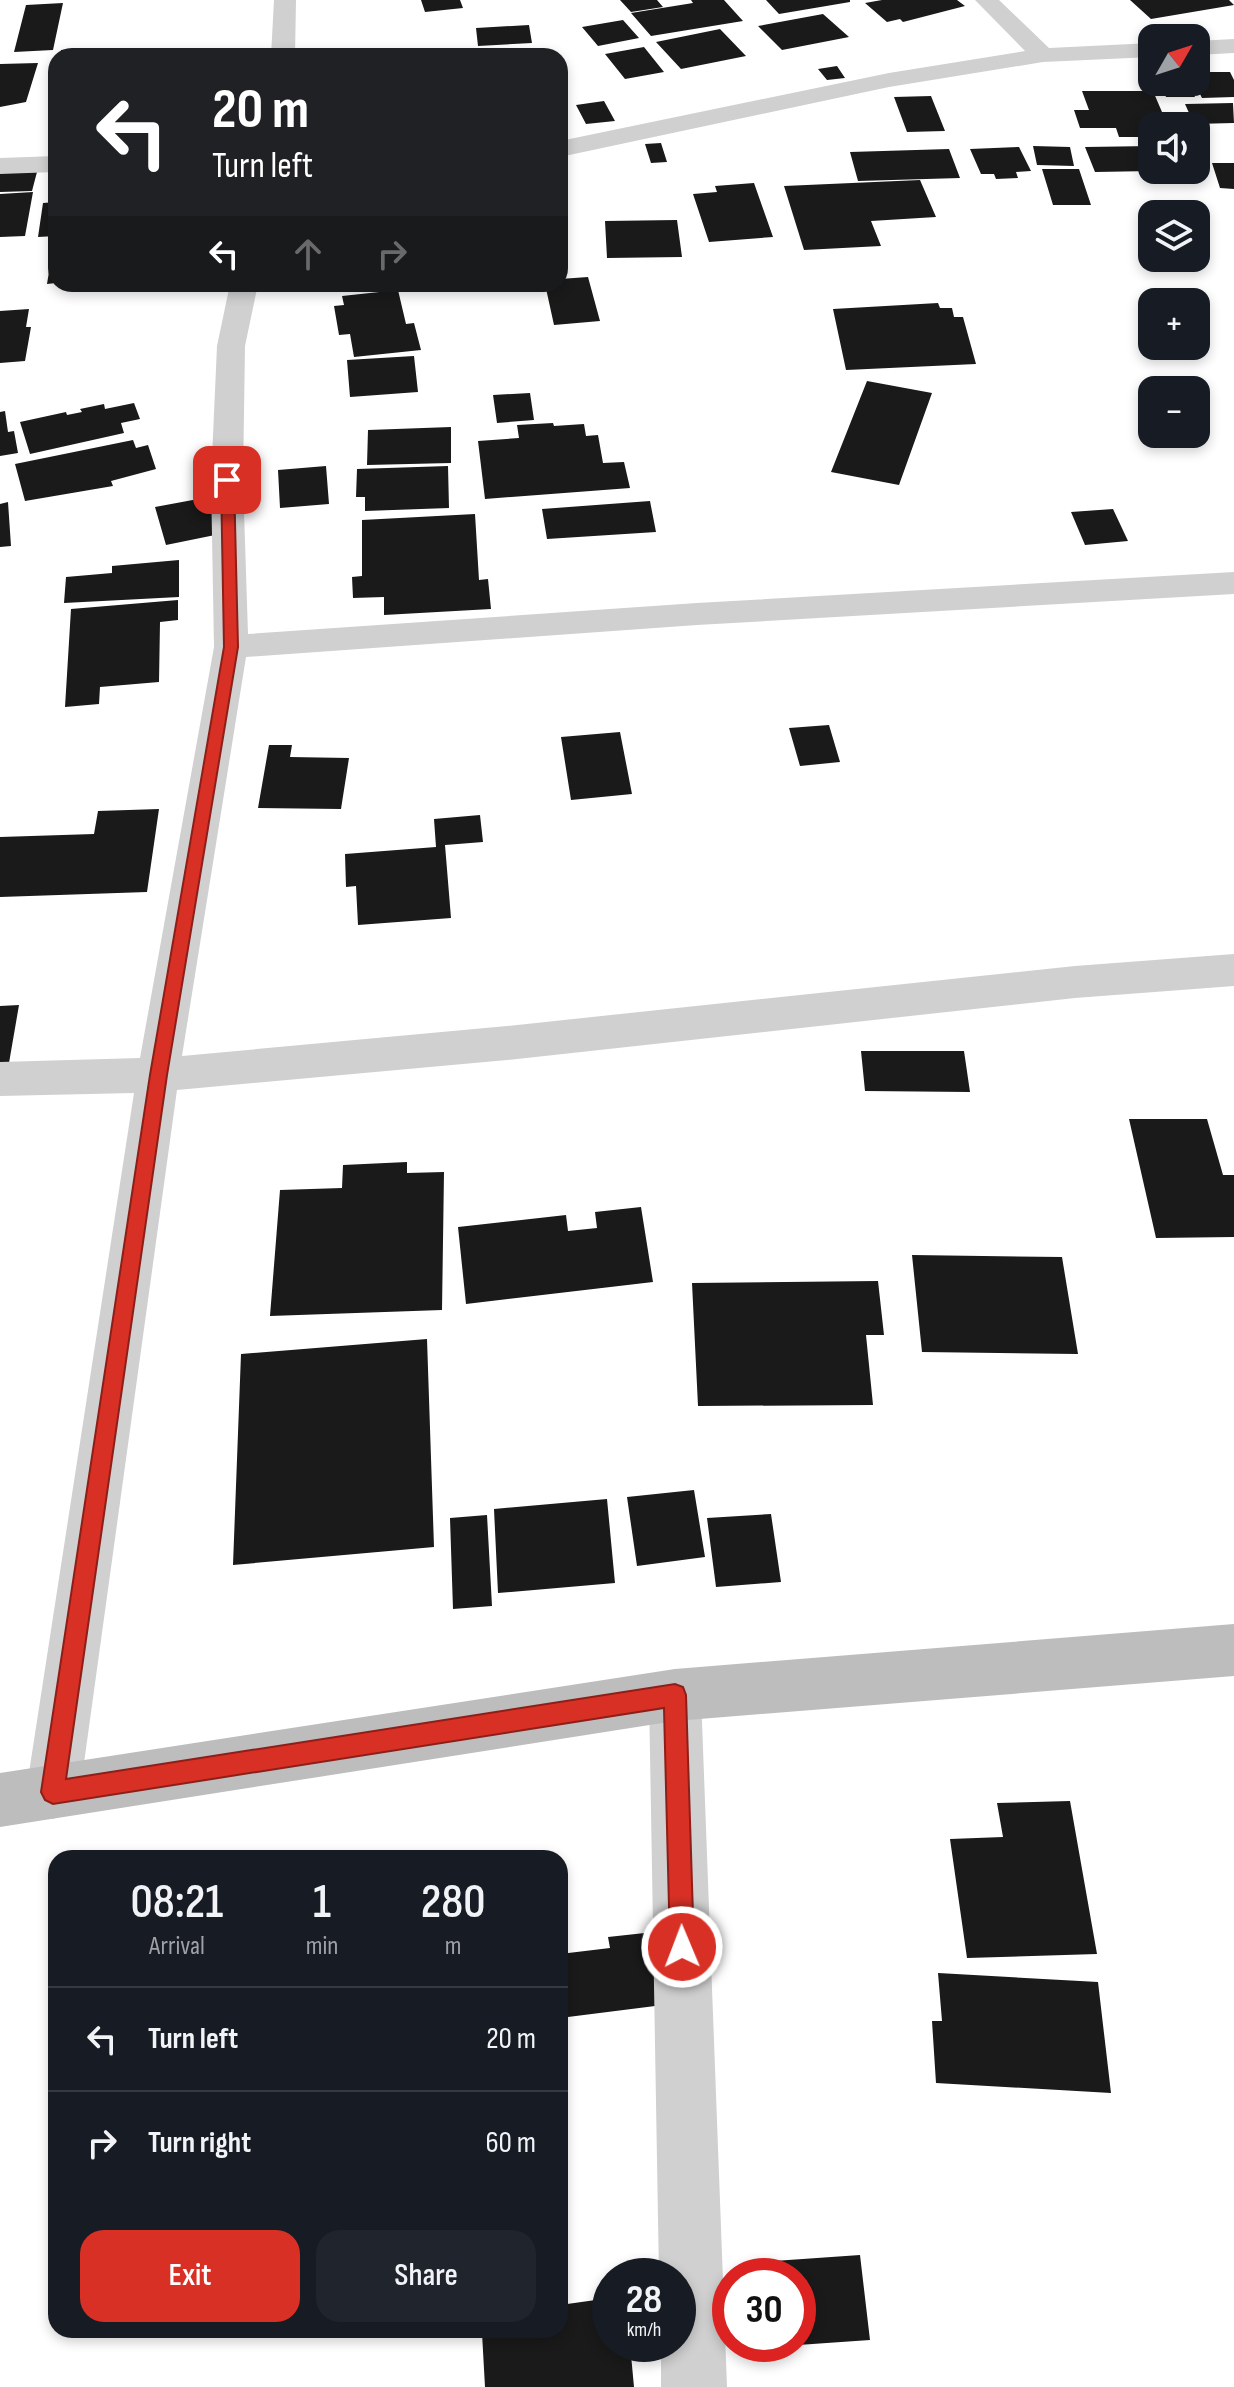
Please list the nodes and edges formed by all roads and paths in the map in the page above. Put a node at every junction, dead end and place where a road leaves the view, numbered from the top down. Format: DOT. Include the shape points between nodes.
graph roads {
  1 [pos="285,0"];
  2 [pos="986,0"];
  3 [pos="1234,46"];
  4 [pos="1210,47"];
  5 [pos="283,48"];
  6 [pos="1138,51"];
  7 [pos="1043,55"];
  8 [pos="568,147"];
  9 [pos="48,164"];
  10 [pos="0,166"];
  11 [pos="243,292"];
  12 [pos="1234,583"];
  13 [pos="231,647"];
  14 [pos="1234,970"];
  15 [pos="158,1075"];
  16 [pos="0,1079"];
  17 [pos="1234,1650"];
  18 [pos="675,1695"];
  19 [pos="53,1792"];
  20 [pos="0,1800"];
  21 [pos="694,2387"];
  1 -- 5 [label="street"];
  2 -- 7 [label="street"];
  3 -- 4 [label="street"];
  6 -- 7 [label="street"];
  7 -- 8 [label="street" via="889,80"];
  9 -- 10 [label="street"];
  11 -- 13 [label="street" via="231,361 227,480"];
  12 -- 13 [label="street"];
  13 -- 15 [label="street"];
  14 -- 15 [label="street"];
  15 -- 16 [label="street"];
  15 -- 19 [label="street"];
  17 -- 18 [label="main road"];
  18 -- 19 [label="main road"];
  18 -- 21 [label="street"];
  19 -- 20 [label="main road"];
}
